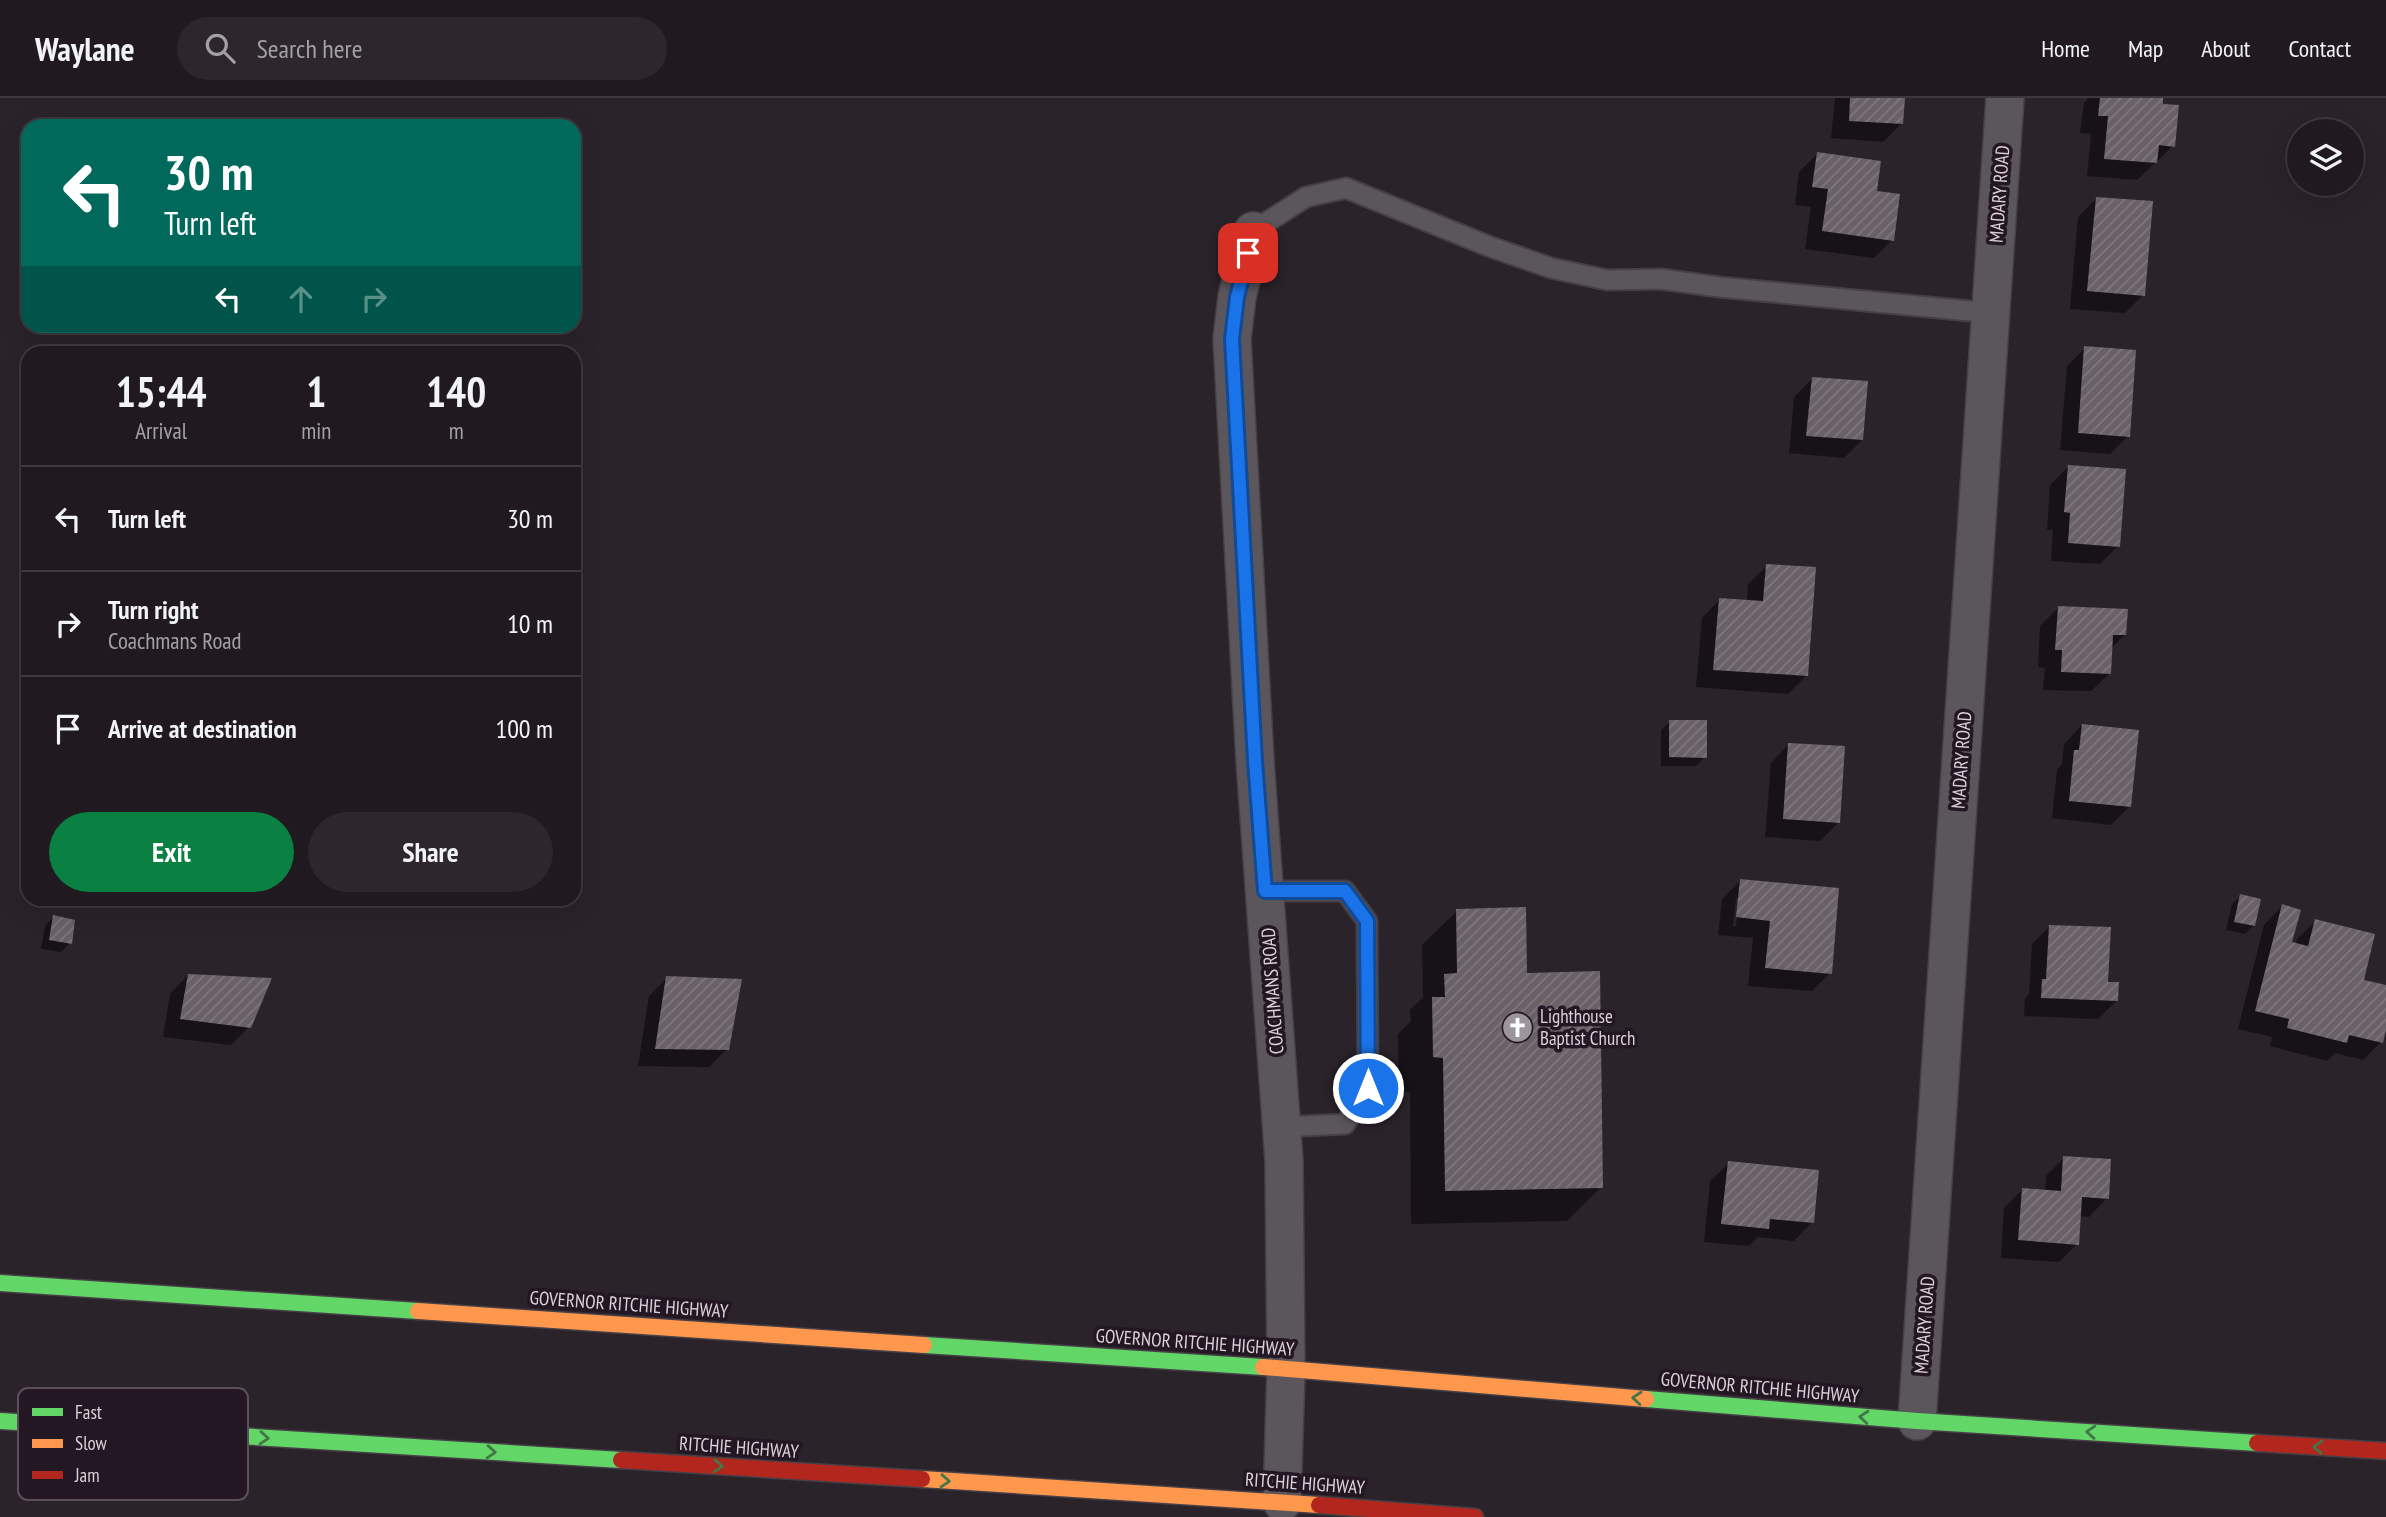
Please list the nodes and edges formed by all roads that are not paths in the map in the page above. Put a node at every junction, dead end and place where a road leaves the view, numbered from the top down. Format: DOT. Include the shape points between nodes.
graph roads {
  1 [pos="2005,98"];
  2 [pos="1253,231"];
  3 [pos="1991,313"];
  4 [pos="1265,891"];
  5 [pos="1282,1127"];
  6 [pos="0,1283"];
  7 [pos="1286,1369"];
  8 [pos="0,1421"];
  9 [pos="1917,1421"];
  10 [pos="18,1422"];
  11 [pos="248,1437"];
  12 [pos="2386,1451"];
  13 [pos="1282,1502"];
  14 [pos="1475,1517"];
  1 -- 3 [label="street, MADARY ROAD"];
  2 -- 3 [label="lane" via="1306,197 1346,188 1488,246 1551,268 1606,280 1661,279"];
  2 -- 4 [label="street, COACHMANS ROAD" via="1232,339"];
  3 -- 9 [label="street, MADARY ROAD"];
  4 -- 5 [label="street, COACHMANS ROAD"];
  4 -- 5 [label="lane" via="1345,891 1367,921 1368,1088 1345,1124"];
  5 -- 7 [label="street, COACHMANS ROAD"];
  6 -- 7 [label="highway, GOVERNOR RITCHIE HIGHWAY"];
  9 -- 7 [label="highway, GOVERNOR RITCHIE HIGHWAY, one-way"];
  7 -- 13 [label="street, COACHMANS ROAD"];
  8 -- 10 [label="highway, RITCHIE HIGHWAY, one-way"];
  12 -- 9 [label="highway, GOVERNOR RITCHIE HIGHWAY, one-way"];
  11 -- 13 [label="highway, RITCHIE HIGHWAY, one-way"];
  13 -- 14 [label="highway, RITCHIE HIGHWAY"];
}
